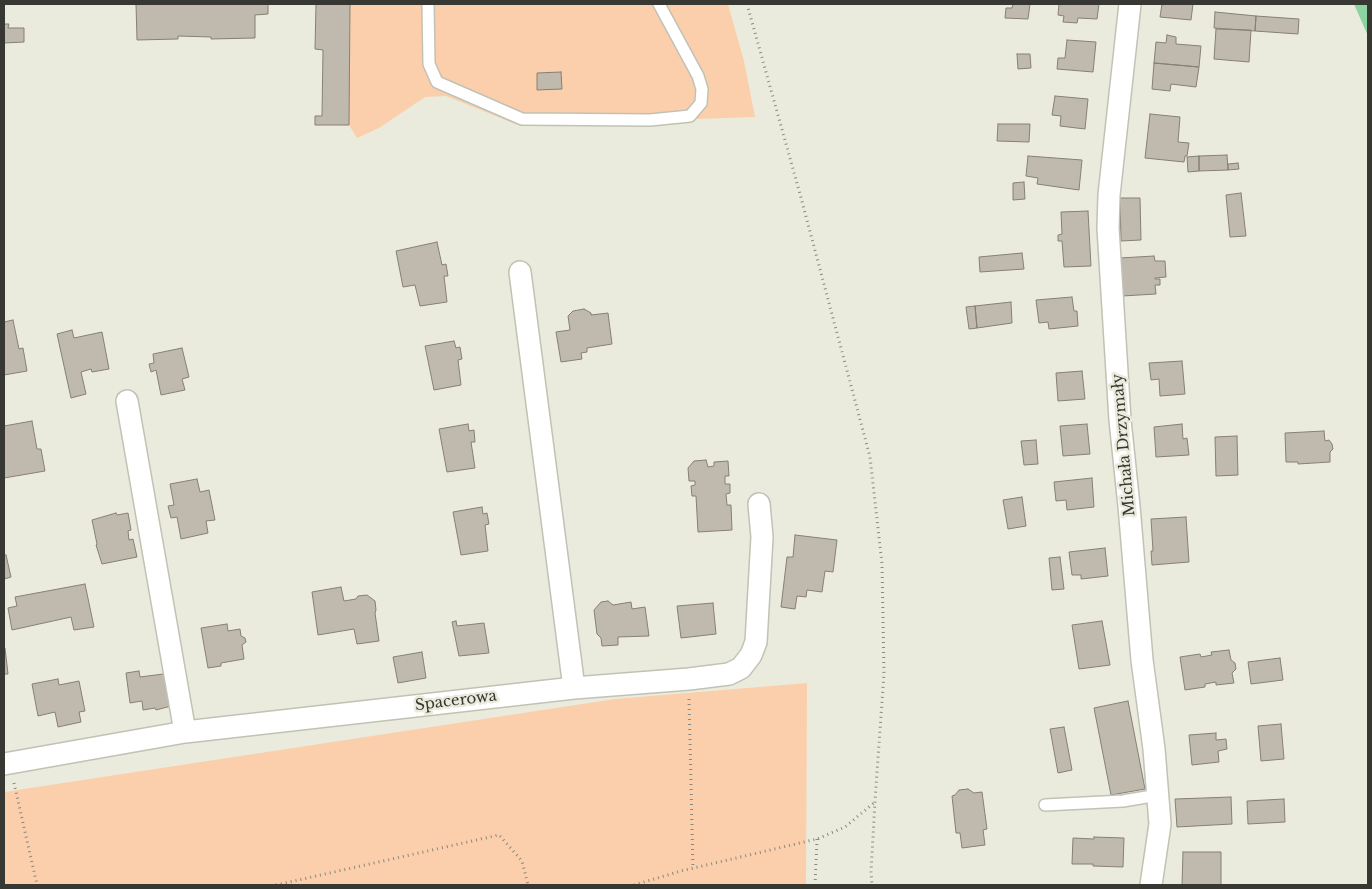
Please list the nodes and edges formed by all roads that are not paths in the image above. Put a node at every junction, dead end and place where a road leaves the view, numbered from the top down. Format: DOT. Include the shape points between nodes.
graph roads {
  1 [pos="428,4"];
  2 [pos="659,4"];
  3 [pos="1130,4"];
  4 [pos="520,272"];
  5 [pos="127,401"];
  6 [pos="759,504"];
  7 [pos="574,688"];
  8 [pos="185,732"];
  9 [pos="6,763"];
  10 [pos="1158,795"];
  11 [pos="1045,805"];
  12 [pos="1151,885"];
  1 -- 2 [label="lane" via="428,64 437,82 522,119 650,120 690,116 701,103 702,88"];
  3 -- 10 [label="street, Michała Drzymały" via="1108,228 1120,420"];
  4 -- 7 [label="street"];
  5 -- 8 [label="street"];
  6 -- 7 [label="street, Spacerowa" via="762,537 756,642 751,656 741,668 729,674 689,679"];
  7 -- 8 [label="street, Spacerowa"];
  8 -- 9 [label="street, Spacerowa"];
  10 -- 11 [label="lane" via="1123,801"];
  10 -- 12 [label="street, Michała Drzymały" via="1160,824"];
}
